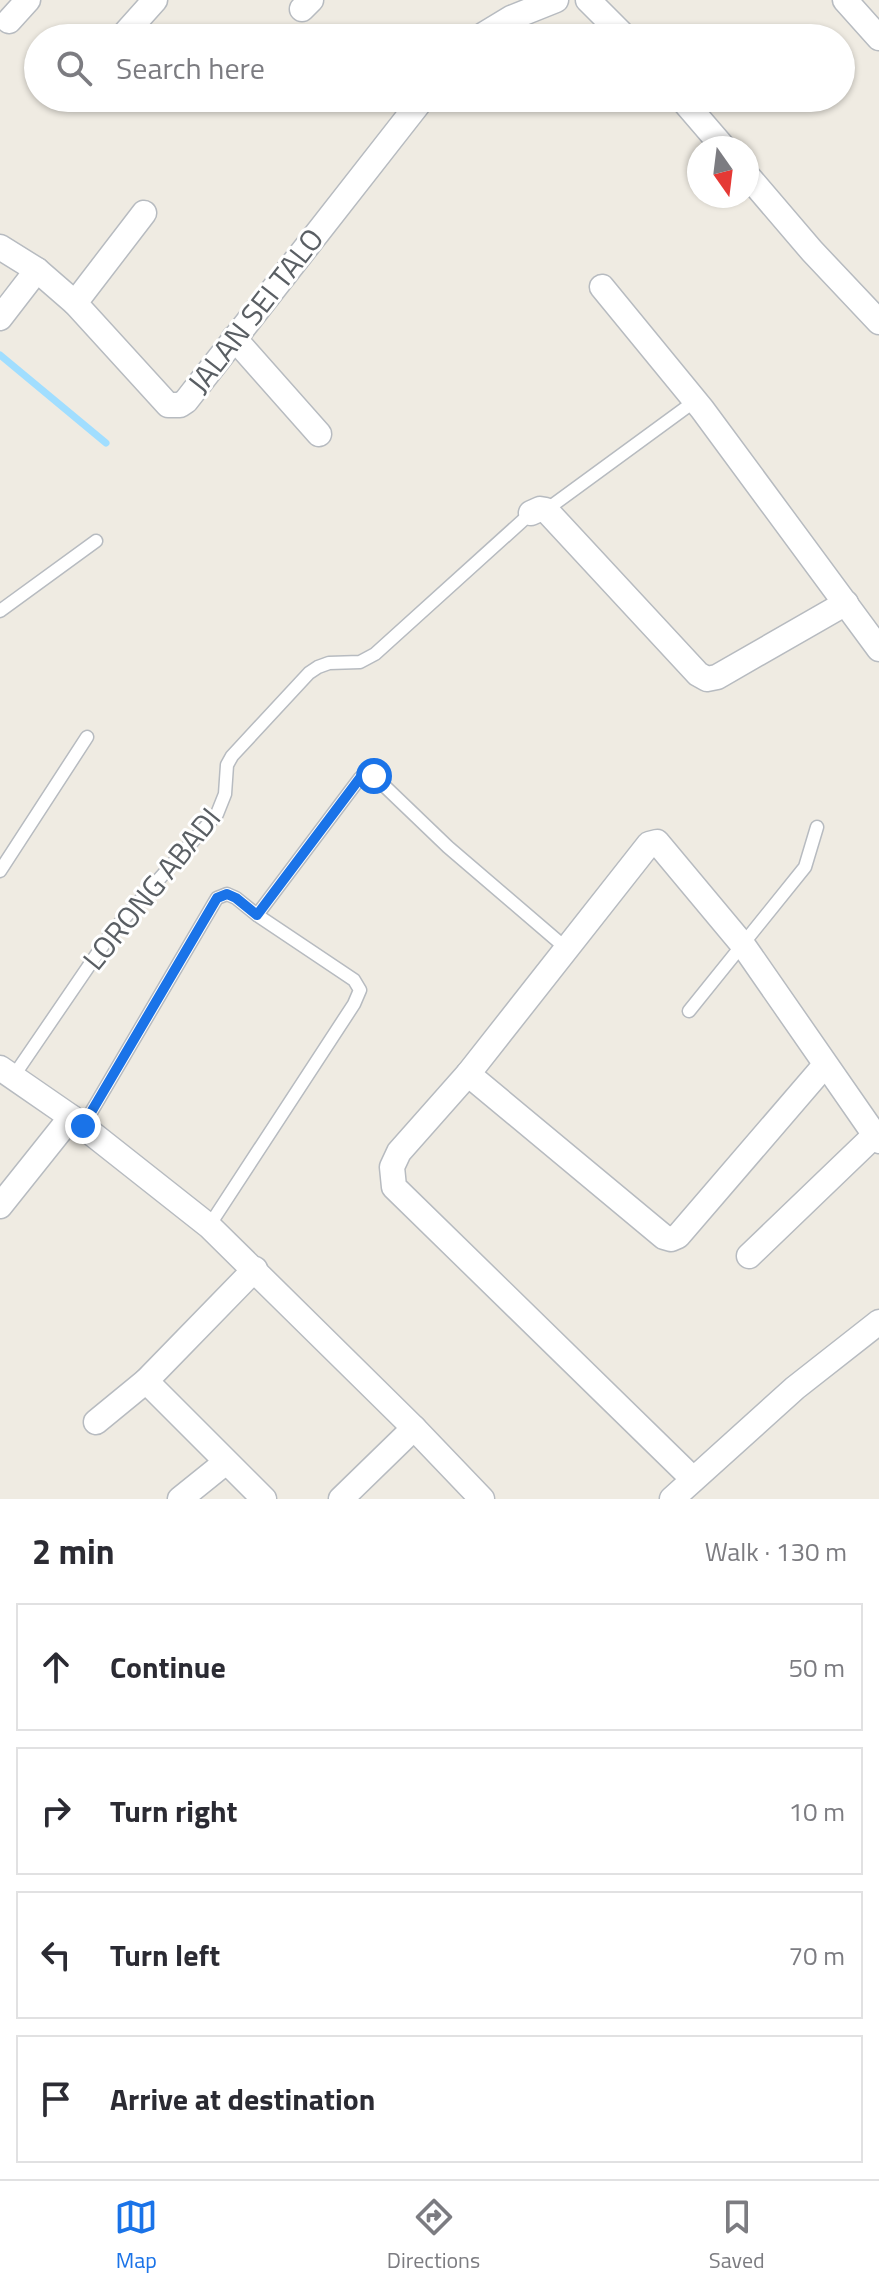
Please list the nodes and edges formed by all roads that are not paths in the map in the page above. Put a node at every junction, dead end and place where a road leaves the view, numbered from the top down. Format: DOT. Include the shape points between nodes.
graph roads {
  1 [pos="28,0"];
  2 [pos="155,0"];
  3 [pos="588,0"];
  4 [pos="845,0"];
  5 [pos="552,1"];
  6 [pos="9,21"];
  7 [pos="134,24"];
  8 [pos="501,24"];
  9 [pos="612,24"];
  10 [pos="879,38"];
  11 [pos="412,112"];
  12 [pos="693,112"];
  13 [pos="714,136"];
  14 [pos="759,189"];
  15 [pos="144,213"];
  16 [pos="0,247"];
  17 [pos="37,270"];
  18 [pos="602,287"];
  19 [pos="75,303"];
  20 [pos="0,318"];
  21 [pos="879,322"];
  22 [pos="234,338"];
  23 [pos="695,401"];
  24 [pos="319,434"];
  25 [pos="538,512"];
  26 [pos="96,541"];
  27 [pos="846,603"];
  28 [pos="0,611"];
  29 [pos="879,649"];
  30 [pos="87,737"];
  31 [pos="817,827"];
  32 [pos="0,871"];
  33 [pos="257,915"];
  34 [pos="743,945"];
  35 [pos="567,949"];
  36 [pos="689,1011"];
  37 [pos="825,1065"];
  38 [pos="6,1073"];
  39 [pos="468,1074"];
  40 [pos="77,1122"];
  41 [pos="877,1137"];
  42 [pos="0,1206"];
  43 [pos="209,1226"];
  44 [pos="749,1256"];
  45 [pos="255,1269"];
  46 [pos="879,1322"];
  47 [pos="146,1381"];
  48 [pos="96,1422"];
  49 [pos="414,1428"];
  50 [pos="226,1462"];
  51 [pos="693,1479"];
  52 [pos="180,1499"];
  53 [pos="264,1499"];
  54 [pos="341,1499"];
  55 [pos="482,1499"];
  56 [pos="672,1499"];
  1 -- 6 [label="street"];
  2 -- 7 [label="street"];
  3 -- 9 [label="street"];
  4 -- 10 [label="street"];
  5 -- 8 [label="street"];
  11 -- 22 [label="street, JALAN SEI TALO"];
  12 -- 13 [label="street"];
  14 -- 21 [label="street"];
  15 -- 19 [label="street"];
  16 -- 17 [label="street, JALAN SEI TALO"];
  17 -- 19 [label="street, JALAN SEI TALO"];
  17 -- 20 [label="street"];
  18 -- 23 [label="street"];
  19 -- 22 [label="street, JALAN SEI TALO" via="168,405 186,401"];
  22 -- 24 [label="street"];
  23 -- 25 [label="lane, LORONG ABADI"];
  23 -- 27 [label="street"];
  25 -- 27 [label="street" via="707,679"];
  25 -- 38 [label="lane, LORONG ABADI" via="375,654 360,662 329,663 309,673 232,756 217,814 112,932"];
  26 -- 28 [label="lane"];
  27 -- 29 [label="street"];
  30 -- 32 [label="lane"];
  31 -- 34 [label="lane" via="805,867"];
  33 -- 35 [label="lane" via="360,778 370,775"];
  33 -- 40 [label="lane" via="227,894 217,898"];
  33 -- 43 [label="lane" via="354,980 360,990"];
  34 -- 35 [label="street" via="653,842"];
  34 -- 36 [label="lane"];
  34 -- 37 [label="street"];
  35 -- 39 [label="street"];
  37 -- 39 [label="street" via="671,1239"];
  37 -- 41 [label="street"];
  38 -- 40 [label="street"];
  39 -- 51 [label="street" via="399,1152 392,1167 394,1187"];
  40 -- 42 [label="street"];
  40 -- 43 [label="street"];
  41 -- 44 [label="street"];
  43 -- 45 [label="street"];
  45 -- 47 [label="street"];
  45 -- 49 [label="street"];
  46 -- 51 [label="street"];
  47 -- 48 [label="street"];
  47 -- 50 [label="street"];
  49 -- 54 [label="street"];
  49 -- 55 [label="street"];
  50 -- 52 [label="street"];
  50 -- 53 [label="street"];
  51 -- 56 [label="street"];
}
